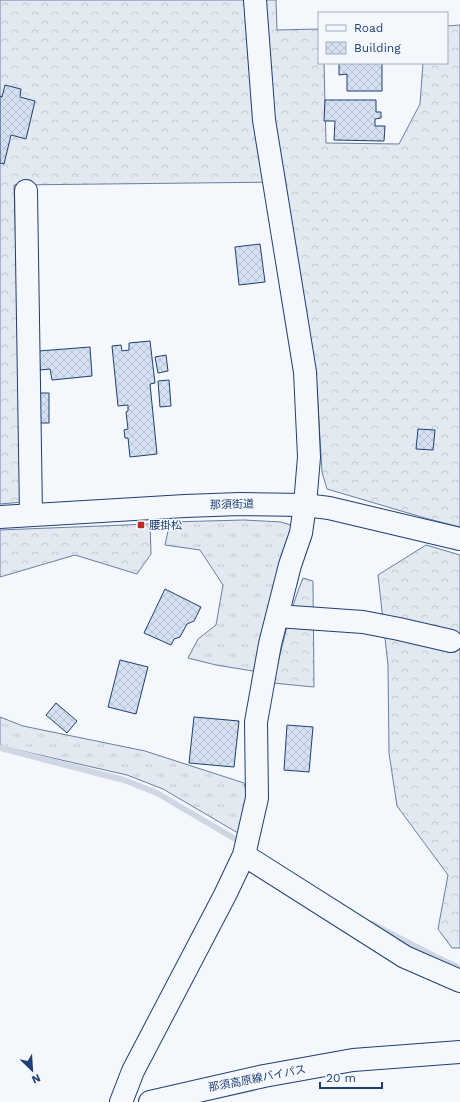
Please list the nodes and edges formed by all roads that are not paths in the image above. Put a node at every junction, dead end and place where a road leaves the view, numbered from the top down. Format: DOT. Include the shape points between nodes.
graph roads {
  1 [pos="255,0"];
  2 [pos="26,191"];
  3 [pos="305,505"];
  4 [pos="31,514"];
  5 [pos="0,517"];
  6 [pos="460,539"];
  7 [pos="277,616"];
  8 [pos="451,641"];
  9 [pos="244,855"];
  10 [pos="460,981"];
  11 [pos="460,1052"];
  12 [pos="121,1102"];
  13 [pos="150,1102"];
  1 -- 3 [label="main road" via="264,120 305,372 309,457"];
  2 -- 4 [label="main road"];
  3 -- 4 [label="main road, 那須街道" via="240,504"];
  3 -- 6 [label="main road, 那須街道" via="329,508"];
  3 -- 7 [label="main road" via="301,533"];
  4 -- 5 [label="main road, 那須街道"];
  7 -- 8 [label="main road" via="363,622"];
  7 -- 9 [label="main road" via="256,722 257,798"];
  9 -- 10 [label="main road" via="405,957"];
  9 -- 12 [label="main road" via="226,895 133,1071"];
  11 -- 13 [label="main road, 那須高原線バイパス" via="353,1060 264,1076"];
}
